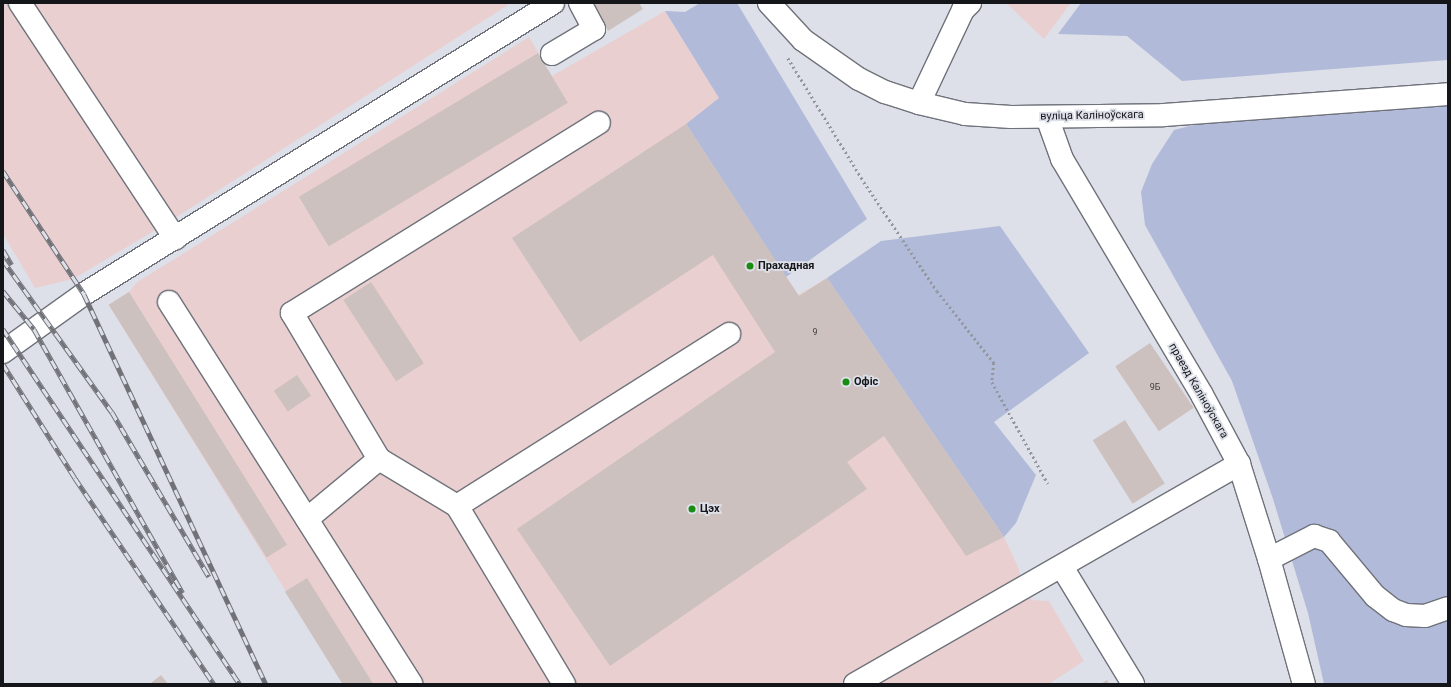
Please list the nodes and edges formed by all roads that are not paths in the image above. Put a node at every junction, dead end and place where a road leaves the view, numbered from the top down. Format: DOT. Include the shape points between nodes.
graph roads {
  1 [pos="20,3"];
  2 [pos="553,3"];
  3 [pos="580,3"];
  4 [pos="769,3"];
  5 [pos="970,3"];
  6 [pos="552,54"];
  7 [pos="1448,94"];
  8 [pos="919,103"];
  9 [pos="1047,117"];
  10 [pos="599,123"];
  11 [pos="175,238"];
  12 [pos="169,302"];
  13 [pos="729,334"];
  14 [pos="3,352"];
  15 [pos="379,459"];
  16 [pos="1239,464"];
  17 [pos="457,506"];
  18 [pos="307,520"];
  19 [pos="1270,560"];
  20 [pos="1062,567"];
  21 [pos="1448,608"];
  22 [pos="411,684"];
  23 [pos="564,684"];
  24 [pos="855,684"];
  25 [pos="1133,684"];
  26 [pos="1304,684"];
  1 -- 11 [label="street"];
  2 -- 11 [label="street"];
  3 -- 6 [label="street" via="594,29"];
  4 -- 8 [label="street, вуліца Каліноўскага" via="803,40 859,79 885,92"];
  5 -- 8 [label="street" via="963,10"];
  7 -- 9 [label="street, вуліца Каліноўскага" via="1164,115"];
  8 -- 9 [label="street, вуліца Каліноўскага" via="965,114"];
  9 -- 16 [label="street, праезд Каліноўскага" via="1062,159 1202,395"];
  10 -- 15 [label="street" via="292,313"];
  11 -- 14 [label="street" via="84,294"];
  12 -- 18 [label="street"];
  13 -- 17 [label="street"];
  15 -- 17 [label="street"];
  15 -- 18 [label="street"];
  16 -- 19 [label="street, праезд Каліноўскага"];
  16 -- 20 [label="street"];
  17 -- 23 [label="street"];
  18 -- 22 [label="street"];
  19 -- 21 [label="street" via="1314,536 1329,541 1375,596 1393,610 1406,616 1425,616"];
  19 -- 26 [label="street, праезд Каліноўскага"];
  20 -- 24 [label="street"];
  20 -- 25 [label="street"];
}
